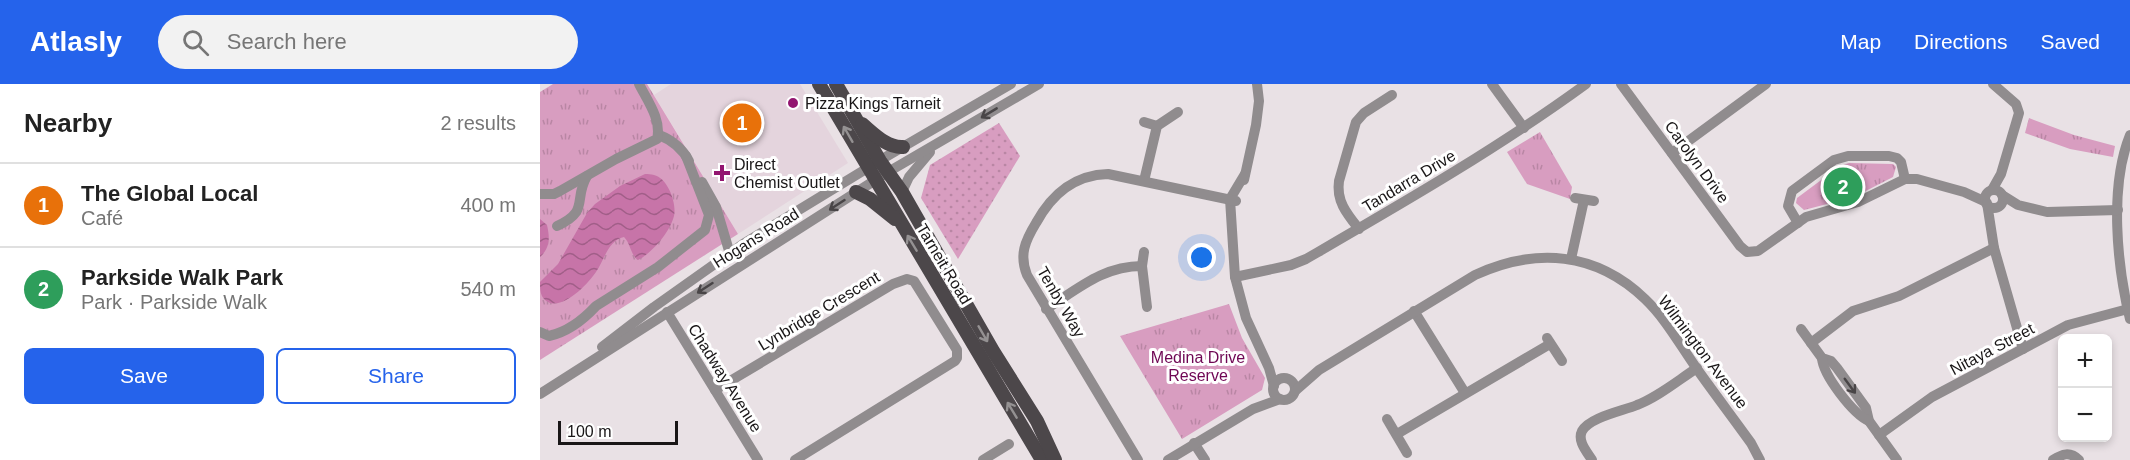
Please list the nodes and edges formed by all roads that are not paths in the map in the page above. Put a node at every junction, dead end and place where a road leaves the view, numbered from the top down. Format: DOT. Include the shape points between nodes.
graph roads {
  1 [pos="639,84"];
  2 [pos="819,84"];
  3 [pos="836,84"];
  4 [pos="1011,84"];
  5 [pos="1039,84"];
  6 [pos="1257,84"];
  7 [pos="1492,84"];
  8 [pos="1586,84"];
  9 [pos="1622,84"];
  10 [pos="1766,84"];
  11 [pos="1993,84"];
  12 [pos="1392,95"];
  13 [pos="1178,112"];
  14 [pos="858,121"];
  15 [pos="1144,122"];
  16 [pos="1157,126"];
  17 [pos="1524,128"];
  18 [pos="658,135"];
  19 [pos="2130,135"];
  20 [pos="936,145"];
  21 [pos="903,147"];
  22 [pos="1672,153"];
  23 [pos="686,156"];
  24 [pos="884,166"];
  25 [pos="871,174"];
  26 [pos="587,176"];
  27 [pos="1905,179"];
  28 [pos="1144,181"];
  29 [pos="856,192"];
  30 [pos="902,192"];
  31 [pos="540,194"];
  32 [pos="1995,198"];
  33 [pos="1584,199"];
  34 [pos="1233,200"];
  35 [pos="2118,210"];
  36 [pos="818,217"];
  37 [pos="899,222"];
  38 [pos="1798,223"];
  39 [pos="557,226"];
  40 [pos="1359,229"];
  41 [pos="752,238"];
  42 [pos="1994,248"];
  43 [pos="1144,252"];
  44 [pos="730,254"];
  45 [pos="1571,259"];
  46 [pos="1142,266"];
  47 [pos="1235,277"];
  48 [pos="674,293"];
  49 [pos="1147,307"];
  50 [pos="1046,309"];
  51 [pos="1414,311"];
  52 [pos="667,312"];
  53 [pos="2129,314"];
  54 [pos="1801,329"];
  55 [pos="540,332"];
  56 [pos="1810,342"];
  57 [pos="2023,350"];
  58 [pos="1264,358"];
  59 [pos="1562,361"];
  60 [pos="1697,368"];
  61 [pos="1318,370"];
  62 [pos="1289,379"];
  63 [pos="552,386"];
  64 [pos="1274,387"];
  65 [pos="715,390"];
  66 [pos="1295,391"];
  67 [pos="540,393"];
  68 [pos="1465,393"];
  69 [pos="1280,399"];
  70 [pos="1253,409"];
  71 [pos="1386,419"];
  72 [pos="1397,434"];
  73 [pos="1879,435"];
  74 [pos="1194,443"];
  75 [pos="1009,444"];
  76 [pos="1407,453"];
  77 [pos="758,460"];
  78 [pos="795,460"];
  79 [pos="983,460"];
  80 [pos="1042,460"];
  81 [pos="1055,460"];
  82 [pos="1138,460"];
  83 [pos="1168,460"];
  84 [pos="1205,460"];
  85 [pos="1592,460"];
  86 [pos="1760,460"];
  87 [pos="1897,460"];
  88 [pos="2052,460"];
  89 [pos="2079,460"];
  1 -- 18 [label="street" via="655,114"];
  25 -- 2 [label="main road, Tarneit Road, one-way"];
  3 -- 14 [label="main road, Tarneit Road"];
  4 -- 21 [label="street, Hogans Road"];
  5 -- 20 [label="street, Hogans Road, one-way"];
  6 -- 34 [label="street" via="1256,125 1244,184"];
  7 -- 17 [label="street"];
  8 -- 17 [label="street, Tandarra Drive"];
  9 -- 22 [label="street, Carolyn Drive"];
  10 -- 22 [label="street"];
  11 -- 32 [label="street" via="2019,108"];
  12 -- 40 [label="street" via="1356,122 1339,181 1340,202"];
  13 -- 16 [label="street"];
  14 -- 21 [label="main road" via="884,141"];
  14 -- 24 [label="main road, Tarneit Road"];
  15 -- 16 [label="street"];
  16 -- 28 [label="street"];
  17 -- 40 [label="street, Tandarra Drive"];
  18 -- 23 [label="street" via="668,138"];
  18 -- 26 [label="street"];
  19 -- 35 [label="street"];
  20 -- 24 [label="street, Hogans Road"];
  20 -- 30 [label="street" via="909,177"];
  21 -- 24 [label="street, Hogans Road"];
  22 -- 38 [label="street, Carolyn Drive" via="1747,252 1762,249"];
  23 -- 44 [label="street" via="716,207"];
  23 -- 55 [label="street" via="709,215 705,230 565,331 549,336"];
  24 -- 25 [label="street, Hogans Road"];
  24 -- 30 [label="main road, Tarneit Road"];
  25 -- 29 [label="street, Hogans Road"];
  25 -- 37 [label="main road, Tarneit Road"];
  25 -- 41 [label="street, Hogans Road"];
  26 -- 31 [label="street" via="554,194"];
  26 -- 39 [label="street" via="577,212"];
  27 -- 32 [label="street"];
  27 -- 38 [label="street" via="1858,202 1815,213"];
  27 -- 38 [label="street" via="1901,162 1893,156 1848,156 1834,160 1792,191 1788,206"];
  28 -- 34 [label="street, Tenby Way"];
  28 -- 50 [label="street, Tenby Way" via="1095,174 1058,192 1045,207 1022,253 1027,275"];
  29 -- 36 [label="street, Hogans Road, one-way"];
  29 -- 37 [label="main road"];
  30 -- 81 [label="main road, Tarneit Road, one-way" via="1037,421"];
  32 -- 35 [label="street" via="2047,212"];
  32 -- 42 [label="street" via="1989,223"];
  33 -- 45 [label="street"];
  34 -- 47 [label="street"];
  35 -- 53 [label="street" via="2120,272"];
  36 -- 41 [label="street" via="796,224 764,244"];
  36 -- 52 [label="street, Hogans Road, one-way"];
  80 -- 37 [label="main road, Tarneit Road, one-way"];
  40 -- 47 [label="street, Tandarra Drive" via="1306,259"];
  41 -- 44 [label="street, Hogans Road"];
  42 -- 56 [label="street" via="1899,296 1853,311"];
  42 -- 57 [label="street"];
  43 -- 46 [label="street"];
  44 -- 48 [label="street, Hogans Road"];
  45 -- 51 [label="street, Wilmington Avenue" via="1539,257 1495,266"];
  45 -- 60 [label="street, Wilmington Avenue" via="1616,276 1645,300"];
  46 -- 49 [label="street"];
  46 -- 50 [label="street" via="1105,272"];
  47 -- 58 [label="street" via="1246,318"];
  48 -- 52 [label="street"];
  48 -- 63 [label="street, Hogans Road"];
  50 -- 82 [label="street, Tenby Way"];
  51 -- 61 [label="street, Wilmington Avenue"];
  51 -- 68 [label="street"];
  52 -- 63 [label="street, Hogans Road"];
  52 -- 65 [label="street, Chadway Avenue"];
  53 -- 57 [label="street, Nitaya Street" via="2075,323"];
  54 -- 56 [label="street"];
  56 -- 73 [label="street" via="1822,358 1837,368 1866,408"];
  57 -- 73 [label="street, Nitaya Street" via="1926,401"];
  58 -- 62 [label="street"];
  58 -- 64 [label="street"];
  59 -- 68 [label="street" via="1548,341"];
  60 -- 85 [label="street" via="1646,401 1584,428 1581,441"];
  60 -- 86 [label="street, Wilmington Avenue"];
  61 -- 62 [label="street, Wilmington Avenue"];
  61 -- 66 [label="street, Wilmington Avenue"];
  62 -- 64 [label="street" via="1279,379"];
  62 -- 66 [label="street"];
  63 -- 67 [label="street, Hogans Road"];
  64 -- 69 [label="street"];
  64 -- 70 [label="street"];
  65 -- 77 [label="street, Chadway Avenue"];
  65 -- 78 [label="street, Lynbridge Crescent" via="893,284 914,281 957,350 957,358"];
  66 -- 69 [label="street" via="1290,399"];
  68 -- 72 [label="street"];
  69 -- 70 [label="street"];
  70 -- 74 [label="street"];
  71 -- 72 [label="street"];
  72 -- 76 [label="street"];
  73 -- 87 [label="street"];
  74 -- 83 [label="street"];
  74 -- 84 [label="street"];
  75 -- 79 [label="street"];
  88 -- 89 [label="street" via="2068,453"];
}
